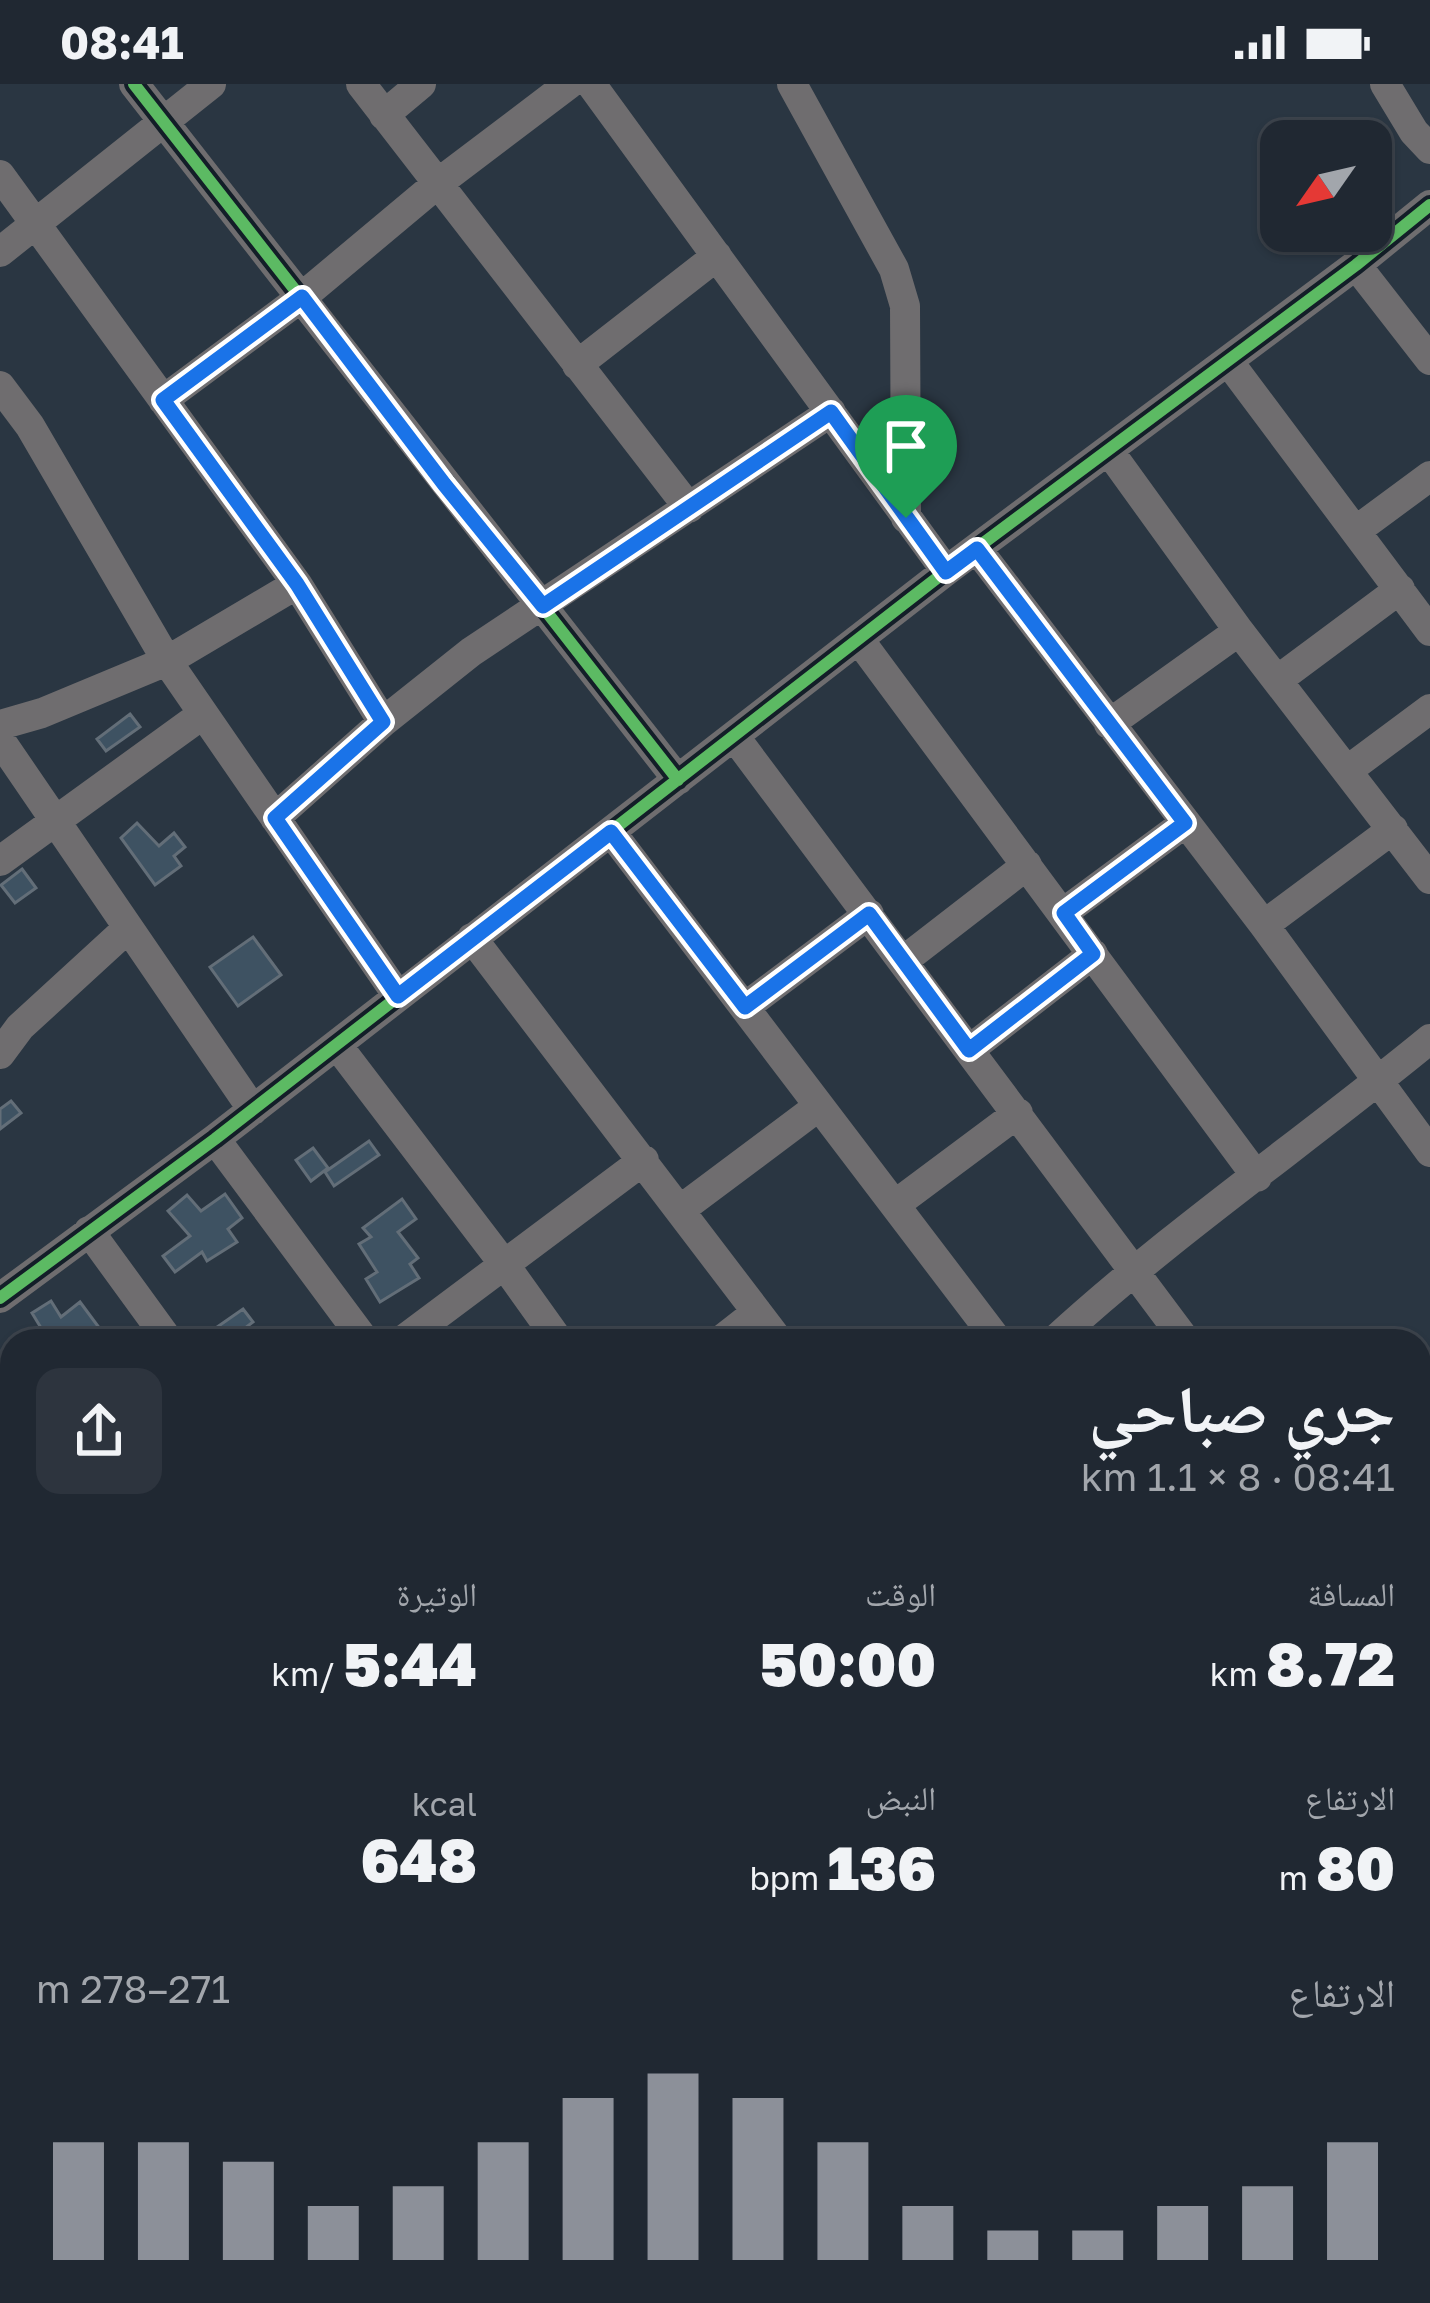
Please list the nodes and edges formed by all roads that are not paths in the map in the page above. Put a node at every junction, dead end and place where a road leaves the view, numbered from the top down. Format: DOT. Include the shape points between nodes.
graph roads {
  1 [pos="134,84"];
  2 [pos="211,84"];
  3 [pos="361,84"];
  4 [pos="421,84"];
  5 [pos="569,84"];
  6 [pos="591,84"];
  7 [pos="792,84"];
  8 [pos="1385,84"];
  9 [pos="384,115"];
  10 [pos="164,121"];
  11 [pos="1430,148"];
  12 [pos="0,175"];
  13 [pos="437,184"];
  14 [pos="1430,205"];
  15 [pos="35,225"];
  16 [pos="0,252"];
  17 [pos="717,256"];
  18 [pos="1356,265"];
  19 [pos="302,297"];
  20 [pos="1430,360"];
  21 [pos="1228,361"];
  22 [pos="578,365"];
  23 [pos="0,386"];
  24 [pos="163,400"];
  25 [pos="831,412"];
  26 [pos="1109,451"];
  27 [pos="1430,476"];
  28 [pos="689,508"];
  29 [pos="906,518"];
  30 [pos="1357,530"];
  31 [pos="977,549"];
  32 [pos="946,572"];
  33 [pos="297,584"];
  34 [pos="1400,590"];
  35 [pos="543,606"];
  36 [pos="1239,631"];
  37 [pos="1430,631"];
  38 [pos="860,641"];
  39 [pos="166,661"];
  40 [pos="1279,679"];
  41 [pos="1430,709"];
  42 [pos="203,714"];
  43 [pos="383,722"];
  44 [pos="1109,724"];
  45 [pos="0,725"];
  46 [pos="734,736"];
  47 [pos="0,740"];
  48 [pos="1348,770"];
  49 [pos="678,780"];
  50 [pos="275,818"];
  51 [pos="56,823"];
  52 [pos="1185,823"];
  53 [pos="1393,829"];
  54 [pos="611,832"];
  55 [pos="0,861"];
  56 [pos="1028,865"];
  57 [pos="1430,878"];
  58 [pos="1064,913"];
  59 [pos="869,914"];
  60 [pos="1264,926"];
  61 [pos="128,928"];
  62 [pos="472,938"];
  63 [pos="1093,954"];
  64 [pos="903,961"];
  65 [pos="398,996"];
  66 [pos="745,1007"];
  67 [pos="1430,1039"];
  68 [pos="337,1045"];
  69 [pos="969,1050"];
  70 [pos="0,1054"];
  71 [pos="1378,1081"];
  72 [pos="819,1106"];
  73 [pos="253,1110"];
  74 [pos="1018,1113"];
  75 [pos="215,1139"];
  76 [pos="1430,1153"];
  77 [pos="644,1160"];
  78 [pos="1257,1178"];
  79 [pos="896,1204"];
  80 [pos="680,1210"];
  81 [pos="89,1232"];
  82 [pos="505,1264"];
  83 [pos="1133,1268"];
  84 [pos="0,1298"];
  85 [pos="757,1312"];
  86 [pos="161,1329"];
  87 [pos="356,1329"];
  88 [pos="418,1329"];
  89 [pos="551,1329"];
  90 [pos="735,1329"];
  91 [pos="770,1329"];
  92 [pos="989,1329"];
  93 [pos="1067,1329"];
  94 [pos="1177,1329"];
  1 -- 10 [label="street"];
  2 -- 10 [label="street"];
  3 -- 9 [label="street"];
  4 -- 9 [label="street"];
  5 -- 13 [label="street"];
  6 -- 17 [label="street"];
  7 -- 29 [label="street" via="894,269 905,306"];
  8 -- 11 [label="street"];
  9 -- 13 [label="street"];
  10 -- 15 [label="street"];
  10 -- 19 [label="street"];
  12 -- 15 [label="street"];
  13 -- 19 [label="street"];
  13 -- 22 [label="street"];
  14 -- 18 [label="street"];
  15 -- 16 [label="street"];
  15 -- 24 [label="street"];
  17 -- 22 [label="street"];
  17 -- 25 [label="street"];
  18 -- 20 [label="street"];
  18 -- 21 [label="street"];
  19 -- 24 [label="street"];
  19 -- 35 [label="street"];
  21 -- 26 [label="street"];
  21 -- 30 [label="street"];
  22 -- 28 [label="street"];
  23 -- 39 [label="street"];
  24 -- 33 [label="street"];
  25 -- 28 [label="street"];
  25 -- 29 [label="street"];
  26 -- 31 [label="street"];
  26 -- 36 [label="street"];
  27 -- 30 [label="street"];
  28 -- 35 [label="street"];
  29 -- 32 [label="street"];
  30 -- 34 [label="street"];
  31 -- 32 [label="street"];
  31 -- 44 [label="street"];
  32 -- 38 [label="street"];
  33 -- 39 [label="street"];
  33 -- 43 [label="street"];
  34 -- 37 [label="street"];
  34 -- 40 [label="street"];
  35 -- 43 [label="street"];
  35 -- 49 [label="street"];
  36 -- 40 [label="street"];
  36 -- 44 [label="street"];
  38 -- 46 [label="street"];
  38 -- 56 [label="street"];
  39 -- 42 [label="street"];
  39 -- 45 [label="street"];
  40 -- 48 [label="street"];
  41 -- 48 [label="street"];
  42 -- 50 [label="street"];
  42 -- 51 [label="street"];
  43 -- 50 [label="street"];
  44 -- 52 [label="street"];
  46 -- 49 [label="street"];
  46 -- 59 [label="street"];
  47 -- 51 [label="street"];
  48 -- 53 [label="street"];
  49 -- 54 [label="street"];
  50 -- 65 [label="street"];
  51 -- 55 [label="street"];
  51 -- 61 [label="street"];
  52 -- 58 [label="street"];
  52 -- 60 [label="street"];
  53 -- 57 [label="street"];
  53 -- 60 [label="street"];
  54 -- 62 [label="street"];
  54 -- 66 [label="street"];
  56 -- 58 [label="street"];
  56 -- 64 [label="street"];
  58 -- 63 [label="street"];
  59 -- 64 [label="street"];
  59 -- 66 [label="street"];
  60 -- 71 [label="street"];
  61 -- 70 [label="street"];
  61 -- 73 [label="street"];
  62 -- 65 [label="street"];
  62 -- 77 [label="street"];
  63 -- 69 [label="street"];
  63 -- 78 [label="street"];
  64 -- 69 [label="street"];
  65 -- 68 [label="street"];
  66 -- 72 [label="street"];
  67 -- 71 [label="street"];
  68 -- 73 [label="street"];
  68 -- 82 [label="street"];
  69 -- 74 [label="street"];
  71 -- 76 [label="street"];
  71 -- 78 [label="street"];
  72 -- 79 [label="street"];
  72 -- 80 [label="street"];
  73 -- 75 [label="street"];
  74 -- 79 [label="street"];
  74 -- 83 [label="street"];
  75 -- 81 [label="street"];
  75 -- 87 [label="street"];
  77 -- 80 [label="street"];
  77 -- 82 [label="street"];
  78 -- 83 [label="street"];
  79 -- 92 [label="street"];
  80 -- 85 [label="street"];
  81 -- 84 [label="street"];
  81 -- 86 [label="street"];
  82 -- 88 [label="street"];
  82 -- 89 [label="street"];
  83 -- 93 [label="street"];
  83 -- 94 [label="street"];
  85 -- 90 [label="street"];
  85 -- 91 [label="street"];
}
